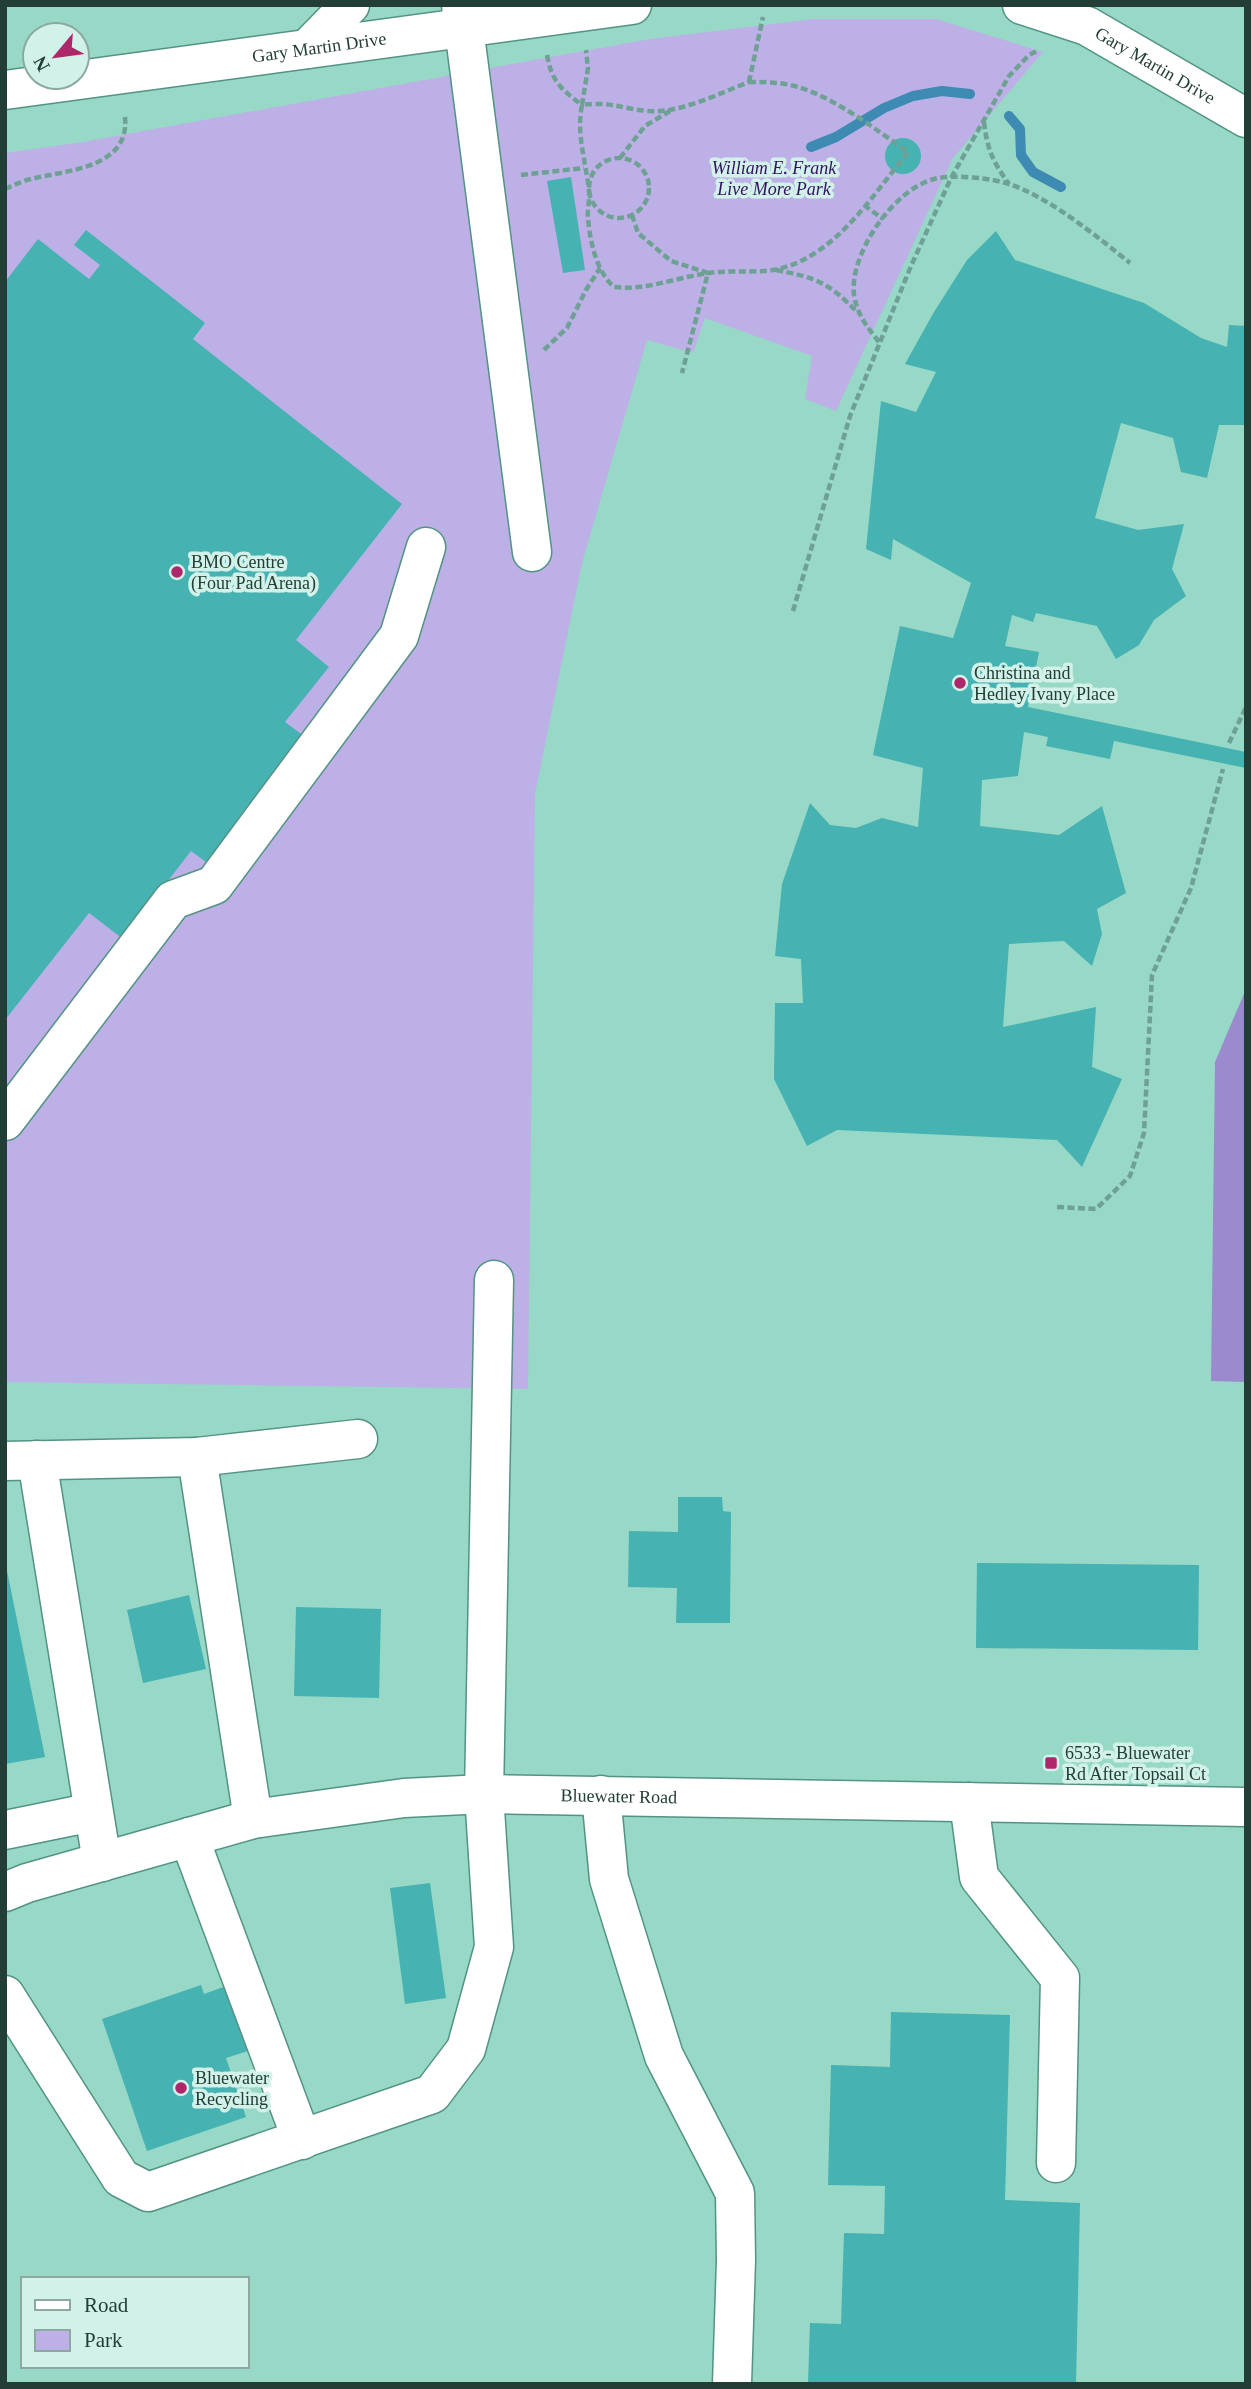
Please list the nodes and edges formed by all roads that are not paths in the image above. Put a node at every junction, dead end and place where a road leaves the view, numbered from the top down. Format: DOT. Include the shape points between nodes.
graph roads {
  1 [pos="350,5"];
  2 [pos="632,5"];
  3 [pos="1022,5"];
  4 [pos="463,16"];
  5 [pos="1094,16"];
  6 [pos="307,49"];
  7 [pos="5,90"];
  8 [pos="1246,118"];
  9 [pos="426,547"];
  10 [pos="532,552"];
  11 [pos="5,1121"];
  12 [pos="494,1280"];
  13 [pos="358,1439"];
  14 [pos="197,1457"];
  15 [pos="21,1461"];
  16 [pos="484,1794"];
  17 [pos="601,1795"];
  18 [pos="969,1802"];
  19 [pos="1246,1807"];
  20 [pos="93,1812"];
  21 [pos="253,1819"];
  22 [pos="5,1830"];
  23 [pos="189,1837"];
  24 [pos="102,1862"];
  25 [pos="5,1892"];
  26 [pos="5,1995"];
  27 [pos="302,2140"];
  28 [pos="1056,2163"];
  29 [pos="732,2384"];
  1 -- 6 [label="street"];
  2 -- 4 [label="street, Gary Martin Drive"];
  3 -- 5 [label="street, Gary Martin Drive"];
  4 -- 6 [label="street, Gary Martin Drive"];
  4 -- 10 [label="street"];
  5 -- 8 [label="street, Gary Martin Drive"];
  6 -- 7 [label="street, Gary Martin Drive"];
  9 -- 11 [label="street" via="399,636 214,885 173,900"];
  12 -- 16 [label="street"];
  13 -- 14 [label="street"];
  14 -- 15 [label="street"];
  14 -- 21 [label="street"];
  15 -- 20 [label="street"];
  16 -- 17 [label="street, Bluewater Road"];
  16 -- 21 [label="street, Bluewater Road" via="404,1798"];
  16 -- 27 [label="street" via="494,1947 466,2049 432,2094"];
  17 -- 18 [label="street, Bluewater Road"];
  17 -- 29 [label="street" via="609,1879 664,2056 735,2193"];
  18 -- 19 [label="street, Bluewater Road"];
  18 -- 28 [label="street" via="979,1877 1060,1978"];
  20 -- 22 [label="street"];
  20 -- 24 [label="street"];
  21 -- 23 [label="street, Bluewater Road"];
  23 -- 24 [label="street, Bluewater Road"];
  23 -- 27 [label="street"];
  24 -- 25 [label="street, Bluewater Road"];
  26 -- 27 [label="street" via="121,2178 148,2192"];
}
